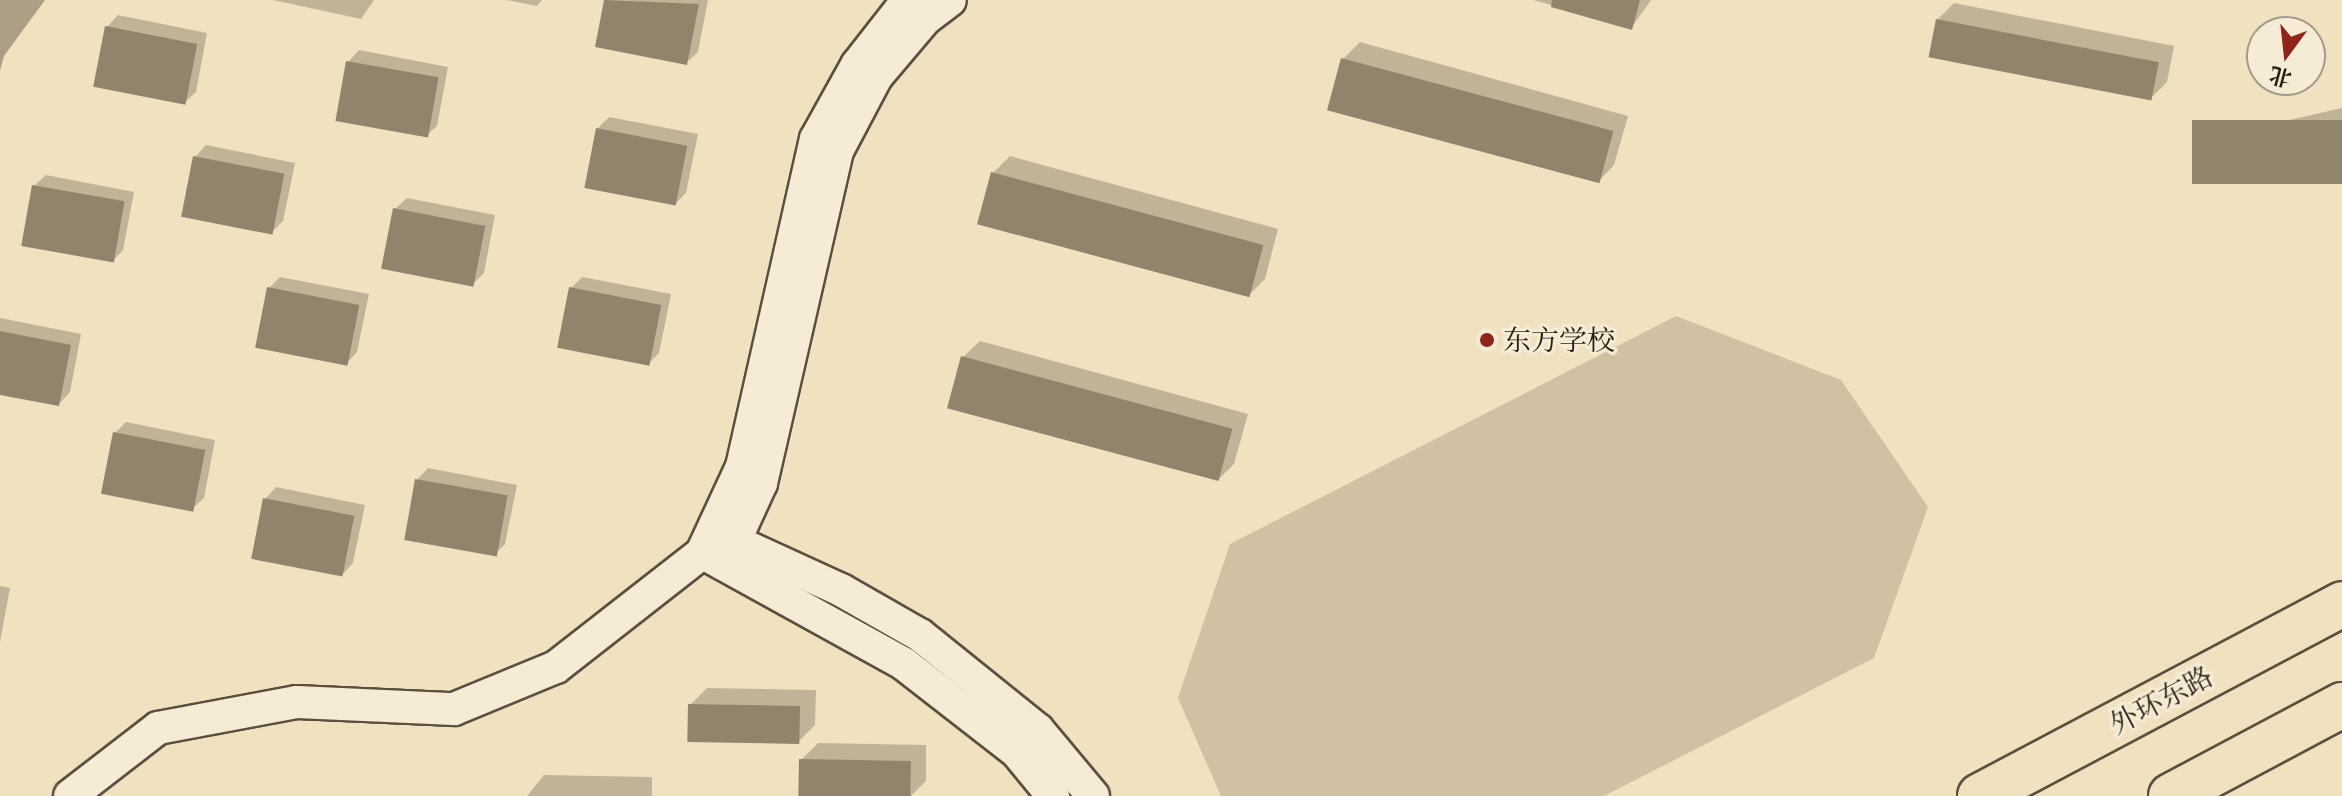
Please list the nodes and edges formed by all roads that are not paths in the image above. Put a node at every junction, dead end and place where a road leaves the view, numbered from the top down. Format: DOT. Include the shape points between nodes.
graph roads {
  1 [pos="908,0"];
  2 [pos="950,0"];
  3 [pos="720,548"];
  4 [pos="2342,604"];
  5 [pos="2342,705"];
  6 [pos="70,796"];
  7 [pos="1053,796"];
  8 [pos="1093,796"];
  9 [pos="1980,796"];
  10 [pos="2171,796"];
  1 -- 3 [label="street" via="857,65 816,139"];
  2 -- 3 [label="street" via="925,19 876,77 837,151 761,483"];
  3 -- 6 [label="street" via="556,667 454,709 297,702 158,728"];
  3 -- 7 [label="street" via="904,664 1017,752"];
  3 -- 8 [label="street" via="841,590 920,635 1038,730"];
  4 -- 9 [label="highway, 外环东路"];
  5 -- 10 [label="highway"];
}
